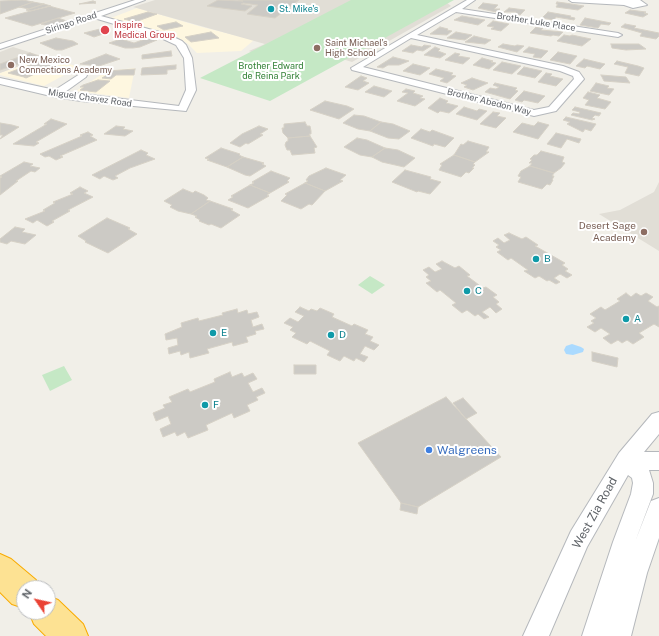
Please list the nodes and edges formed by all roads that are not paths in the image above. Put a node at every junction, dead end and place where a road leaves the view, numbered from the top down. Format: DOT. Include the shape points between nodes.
graph roads {
  1 [pos="114,0"];
  2 [pos="142,0"];
  3 [pos="472,0"];
  4 [pos="572,0"];
  5 [pos="596,1"];
  6 [pos="626,3"];
  7 [pos="129,4"];
  8 [pos="455,10"];
  9 [pos="93,16"];
  10 [pos="618,35"];
  11 [pos="411,36"];
  12 [pos="0,47"];
  13 [pos="83,75"];
  14 [pos="0,81"];
  15 [pos="55,94"];
  16 [pos="659,420"];
  17 [pos="626,459"];
  18 [pos="659,461"];
  19 [pos="659,508"];
  20 [pos="0,570"];
  21 [pos="16,585"];
  22 [pos="54,620"];
  23 [pos="71,636"];
  24 [pos="536,636"];
  25 [pos="595,636"];
  26 [pos="618,636"];
  1 -- 7 [label="street"];
  2 -- 7 [label="street, Siringo Road"];
  3 -- 8 [label="street"];
  4 -- 5 [label="street"];
  5 -- 6 [label="street"];
  7 -- 9 [label="street, Siringo Road"];
  8 -- 10 [label="street, Brother Luke Place"];
  8 -- 11 [label="street"];
  9 -- 12 [label="street, Siringo Road"];
  9 -- 15 [label="street, Miguel Chavez Road" via="164,36 179,43 188,58 191,90 182,109"];
  11 -- 11 [label="street, Brother Abedon Way" via="564,69 576,74 579,79 552,109 534,113 355,68"];
  13 -- 15 [label="street"];
  14 -- 15 [label="street, Miguel Chavez Road"];
  16 -- 17 [label="street, West Zia Road"];
  17 -- 18 [label="street"];
  17 -- 24 [label="street, West Zia Road" via="579,538"];
  17 -- 25 [label="street" via="640,474 643,483 642,494 624,542"];
  19 -- 26 [label="street" via="635,573"];
  20 -- 21 [label="highway"];
  22 -- 23 [label="highway"];
}
